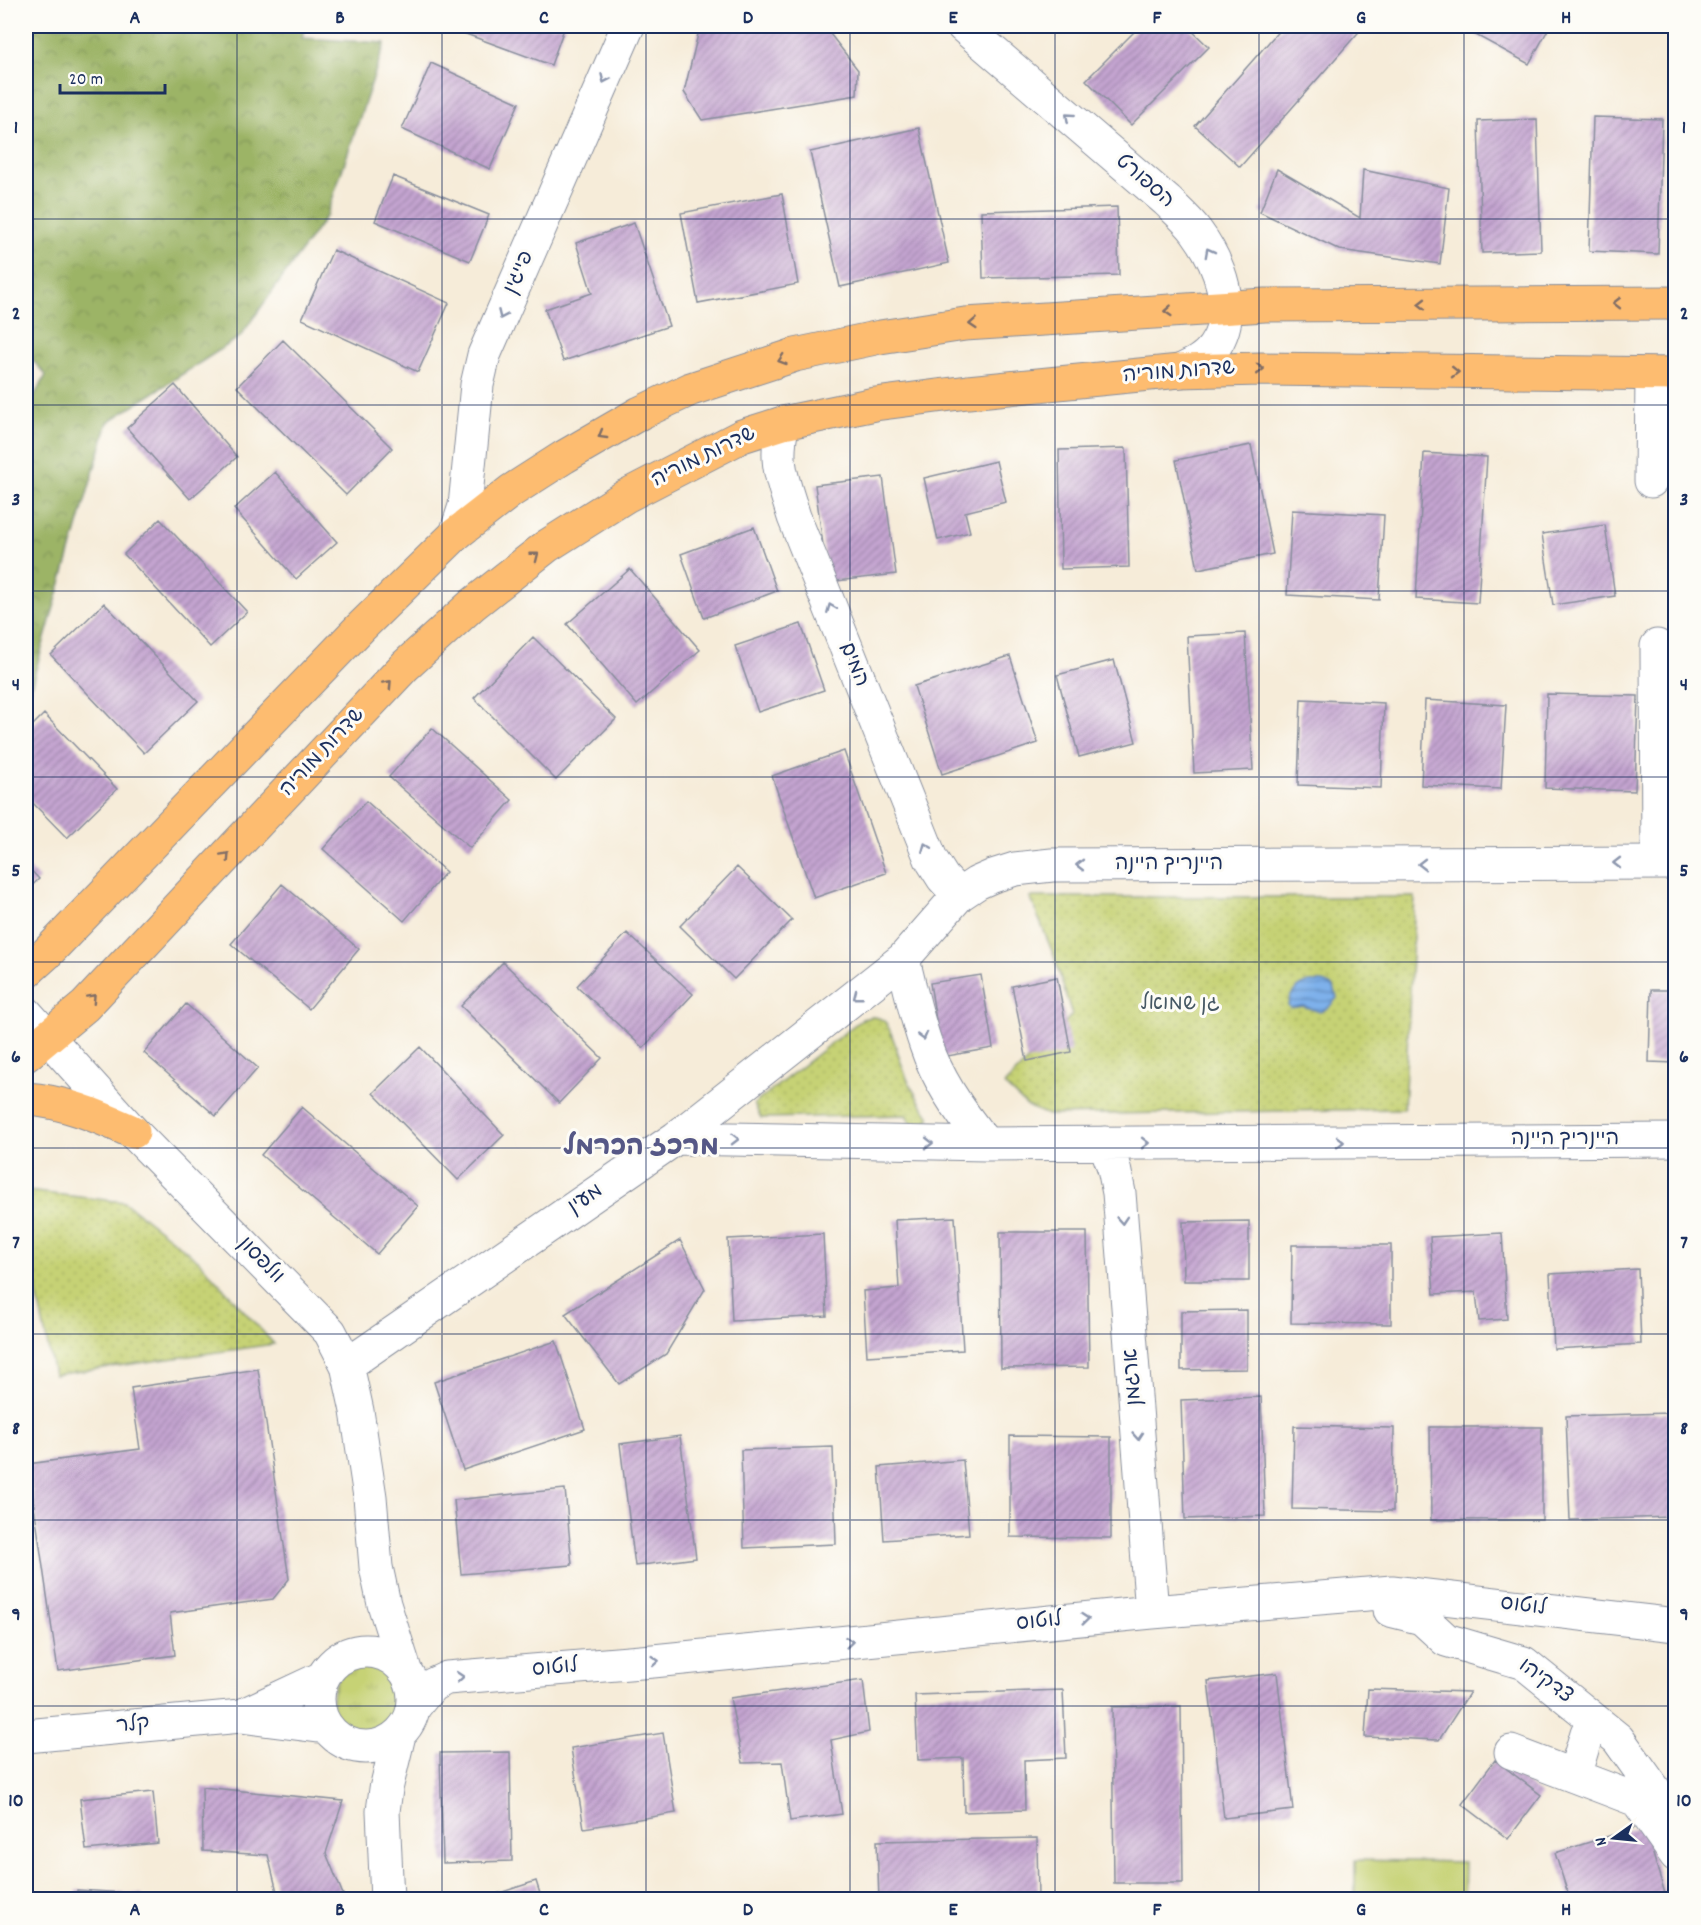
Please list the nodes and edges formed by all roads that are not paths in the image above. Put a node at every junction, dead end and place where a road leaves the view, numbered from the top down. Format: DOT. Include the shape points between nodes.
graph roads {
  1 [pos="628,26"];
  2 [pos="963,26"];
  3 [pos="1676,303"];
  4 [pos="1226,307"];
  5 [pos="1180,371"];
  6 [pos="1664,375"];
  7 [pos="783,423"];
  8 [pos="1651,481"];
  9 [pos="456,534"];
  10 [pos="1657,646"];
  11 [pos="1667,863"];
  12 [pos="959,895"];
  13 [pos="903,959"];
  14 [pos="26,972"];
  15 [pos="26,1013"];
  16 [pos="37,1046"];
  17 [pos="26,1099"];
  18 [pos="133,1132"];
  19 [pos="676,1138"];
  20 [pos="1676,1140"];
  21 [pos="1105,1143"];
  22 [pos="987,1144"];
  23 [pos="347,1365"];
  24 [pos="376,1567"];
  25 [pos="1392,1592"];
  26 [pos="1152,1612"];
  27 [pos="1676,1625"];
  28 [pos="346,1655"];
  29 [pos="405,1670"];
  30 [pos="322,1678"];
  31 [pos="414,1707"];
  32 [pos="241,1716"];
  33 [pos="326,1727"];
  34 [pos="1587,1733"];
  35 [pos="399,1735"];
  36 [pos="26,1736"];
  37 [pos="354,1746"];
  38 [pos="1511,1752"];
  39 [pos="1574,1776"];
  40 [pos="383,1811"];
  41 [pos="1676,1820"];
  42 [pos="1676,1855"];
  43 [pos="387,1899"];
  1 -- 9 [label="street, פייגין, one-way" via="484,356 477,386 465,506"];
  4 -- 2 [label="street, הספורט, one-way" via="1211,254 1194,228"];
  3 -- 4 [label="main road, one-way"];
  4 -- 5 [label="street, הספורט" via="1224,328 1213,348"];
  4 -- 9 [label="main road, one-way" via="965,324 795,356 691,389 640,413 511,491"];
  5 -- 6 [label="main road, שדרות מוריה, one-way"];
  5 -- 7 [label="main road, שדרות מוריה" via="875,404"];
  6 -- 8 [label="street"];
  12 -- 7 [label="street, המים, one-way" via="931,858 794,517 777,454"];
  16 -- 7 [label="main road, שדרות מוריה, one-way" via="85,1006 405,666 472,605 547,546 626,496 742,436"];
  9 -- 14 [label="main road"];
  10 -- 11 [label="street"];
  11 -- 12 [label="street, היינריך היינה, one-way" via="1052,865 993,876"];
  12 -- 13 [label="street, היינריך היינה"];
  13 -- 19 [label="street, מעין, one-way"];
  13 -- 22 [label="street, one-way" via="936,1070"];
  15 -- 16 [label="street, וולפסון"];
  16 -- 18 [label="street, וולפסון"];
  17 -- 18 [label="main road" via="65,1105"];
  18 -- 23 [label="street, וולפסון" via="330,1332"];
  19 -- 22 [label="street, היינריך היינה, one-way"];
  19 -- 23 [label="street, מעין"];
  21 -- 20 [label="street, היינריך היינה, one-way"];
  21 -- 22 [label="street, היינריך היינה"];
  21 -- 26 [label="street, ארגמן, one-way" via="1119,1193"];
  23 -- 24 [label="street, וולפסון" via="370,1497"];
  24 -- 28 [label="street, וולפסון" via="371,1601"];
  24 -- 29 [label="street, וולפסון"];
  25 -- 26 [label="street, לוטוס"];
  25 -- 27 [label="street, לוטוס"];
  25 -- 41 [label="street, צדקיהו" via="1390,1610 1422,1618 1446,1640 1524,1663 1618,1739"];
  31 -- 26 [label="street, לוטוס, one-way" via="432,1685 447,1678"];
  28 -- 29 [label="street" via="378,1652"];
  28 -- 30 [label="street"];
  29 -- 31 [label="street" via="414,1694"];
  30 -- 32 [label="street, קלר"];
  30 -- 33 [label="street" via="319,1712"];
  31 -- 35 [label="street"];
  32 -- 33 [label="street, קלר"];
  32 -- 36 [label="street, קלר"];
  33 -- 37 [label="street"];
  34 -- 39 [label="street"];
  35 -- 37 [label="street" via="370,1748"];
  35 -- 40 [label="street"];
  37 -- 40 [label="street"];
  38 -- 39 [label="street"];
  39 -- 42 [label="street" via="1637,1800"];
  40 -- 43 [label="street"];
}
